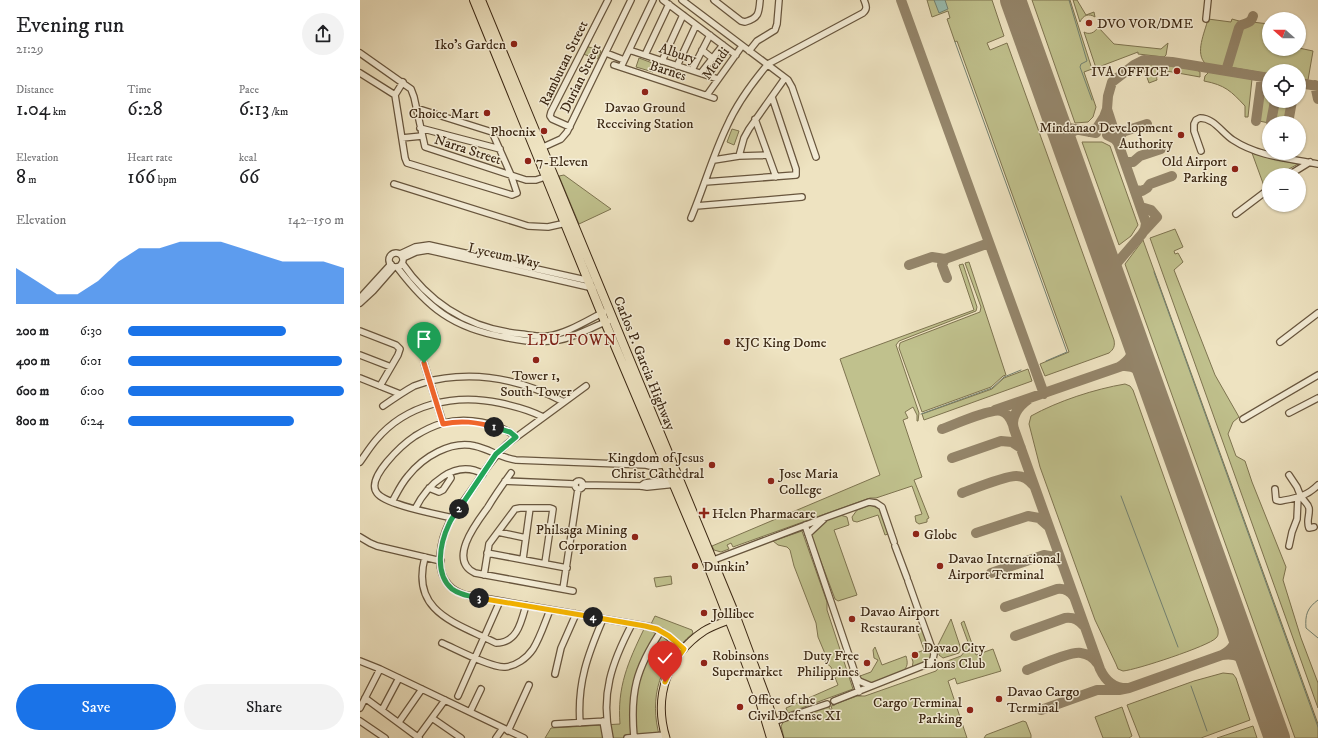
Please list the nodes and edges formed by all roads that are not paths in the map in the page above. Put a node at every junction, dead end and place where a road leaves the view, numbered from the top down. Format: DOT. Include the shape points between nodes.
graph roads {
  1 [pos="474,0"];
  2 [pos="481,0"];
  3 [pos="608,0"];
  4 [pos="631,0"];
  5 [pos="653,0"];
  6 [pos="663,0"];
  7 [pos="682,0"];
  8 [pos="714,0"];
  9 [pos="760,0"];
  10 [pos="779,0"];
  11 [pos="864,0"];
  12 [pos="1208,0"];
  13 [pos="669,4"];
  14 [pos="683,15"];
  15 [pos="1206,19"];
  16 [pos="696,25"];
  17 [pos="710,35"];
  18 [pos="723,45"];
  19 [pos="742,46"];
  20 [pos="629,50"];
  21 [pos="702,50"];
  22 [pos="749,51"];
  23 [pos="360,53"];
  24 [pos="606,53"];
  25 [pos="645,55"];
  26 [pos="736,55"];
  27 [pos="712,58"];
  28 [pos="624,60"];
  29 [pos="662,60"];
  30 [pos="768,64"];
  31 [pos="614,65"];
  32 [pos="677,66"];
  33 [pos="621,67"];
  34 [pos="692,70"];
  35 [pos="360,73"];
  36 [pos="701,74"];
  37 [pos="785,78"];
  38 [pos="718,79"];
  39 [pos="403,82"];
  40 [pos="395,95"];
  41 [pos="707,95"];
  42 [pos="772,97"];
  43 [pos="714,98"];
  44 [pos="416,108"];
  45 [pos="756,119"];
  46 [pos="570,127"];
  47 [pos="420,128"];
  48 [pos="422,136"];
  49 [pos="402,138"];
  50 [pos="500,149"];
  51 [pos="538,149"];
  52 [pos="1201,151"];
  53 [pos="768,155"];
  54 [pos="739,156"];
  55 [pos="816,157"];
  56 [pos="714,160"];
  57 [pos="1310,162"];
  58 [pos="1318,164"];
  59 [pos="1300,168"];
  60 [pos="511,175"];
  61 [pos="550,176"];
  62 [pos="776,177"];
  63 [pos="705,182"];
  64 [pos="394,184"];
  65 [pos="1262,194"];
  66 [pos="802,197"];
  67 [pos="696,206"];
  68 [pos="1236,214"];
  69 [pos="691,218"];
  70 [pos="566,223"];
  71 [pos="576,239"];
  72 [pos="398,262"];
  73 [pos="594,283"];
  74 [pos="360,298"];
  75 [pos="360,303"];
  76 [pos="606,312"];
  77 [pos="1318,313"];
  78 [pos="609,320"];
  79 [pos="360,331"];
  80 [pos="1280,342"];
  81 [pos="360,355"];
  82 [pos="424,363"];
  83 [pos="391,367"];
  84 [pos="1318,375"];
  85 [pos="360,378"];
  86 [pos="430,381"];
  87 [pos="380,386"];
  88 [pos="586,386"];
  89 [pos="400,394"];
  90 [pos="1318,398"];
  91 [pos="437,402"];
  92 [pos="564,402"];
  93 [pos="383,406"];
  94 [pos="1289,413"];
  95 [pos="543,418"];
  96 [pos="1243,419"];
  97 [pos="443,424"];
  98 [pos="516,437"];
  99 [pos="496,454"];
  100 [pos="360,462"];
  101 [pos="666,464"];
  102 [pos="449,473"];
  103 [pos="510,473"];
  104 [pos="483,474"];
  105 [pos="1289,475"];
  106 [pos="505,481"];
  107 [pos="676,481"];
  108 [pos="1318,485"];
  109 [pos="578,486"];
  110 [pos="429,488"];
  111 [pos="1275,489"];
  112 [pos="1300,497"];
  113 [pos="392,502"];
  114 [pos="530,508"];
  115 [pos="415,509"];
  116 [pos="827,517"];
  117 [pos="452,518"];
  118 [pos="805,525"];
  119 [pos="1314,527"];
  120 [pos="498,532"];
  121 [pos="808,534"];
  122 [pos="360,537"];
  123 [pos="526,538"];
  124 [pos="1289,546"];
  125 [pos="487,553"];
  126 [pos="425,557"];
  127 [pos="523,559"];
  128 [pos="441,561"];
  129 [pos="710,562"];
  130 [pos="545,563"];
  131 [pos="567,568"];
  132 [pos="484,575"];
  133 [pos="563,589"];
  134 [pos="573,591"];
  135 [pos="500,601"];
  136 [pos="526,606"];
  137 [pos="834,608"];
  138 [pos="550,610"];
  139 [pos="576,614"];
  140 [pos="603,619"];
  141 [pos="729,620"];
  142 [pos="632,624"];
  143 [pos="661,631"];
  144 [pos="484,637"];
  145 [pos="442,643"];
  146 [pos="684,649"];
  147 [pos="475,658"];
  148 [pos="360,661"];
  149 [pos="380,669"];
  150 [pos="555,674"];
  151 [pos="399,678"];
  152 [pos="528,685"];
  153 [pos="872,686"];
  154 [pos="422,689"];
  155 [pos="481,689"];
  156 [pos="859,692"];
  157 [pos="458,696"];
  158 [pos="366,698"];
  159 [pos="446,700"];
  160 [pos="834,701"];
  161 [pos="827,704"];
  162 [pos="360,708"];
  163 [pos="382,710"];
  164 [pos="470,712"];
  165 [pos="432,718"];
  166 [pos="360,721"];
  167 [pos="605,721"];
  168 [pos="399,722"];
  169 [pos="580,723"];
  170 [pos="771,723"];
  171 [pos="555,724"];
  172 [pos="506,729"];
  173 [pos="419,737"];
  174 [pos="665,737"];
  175 [pos="385,738"];
  176 [pos="461,738"];
  177 [pos="496,738"];
  178 [pos="524,738"];
  179 [pos="606,738"];
  180 [pos="610,738"];
  181 [pos="627,738"];
  182 [pos="636,738"];
  183 [pos="771,738"];
  184 [pos="779,738"];
  1 -- 51 [label="highway, Carlos P. Garcia Highway"];
  2 -- 51 [label="highway, Carlos P. Garcia Highway"];
  3 -- 46 [label="street, Rambutan Street" via="551,112 552,119"];
  4 -- 24 [label="street, Durian Street"];
  5 -- 20 [label="street"];
  6 -- 13 [label="street"];
  7 -- 19 [label="street"];
  8 -- 9 [label="street" via="745,22 758,15"];
  10 -- 22 [label="street" via="775,30 757,41"];
  11 -- 30 [label="street" via="865,12"];
  12 -- 15 [label="street"];
  13 -- 14 [label="street"];
  13 -- 25 [label="street"];
  14 -- 16 [label="street"];
  14 -- 29 [label="street"];
  16 -- 17 [label="street"];
  16 -- 32 [label="street"];
  17 -- 18 [label="street"];
  17 -- 21 [label="street"];
  18 -- 26 [label="street"];
  18 -- 27 [label="street"];
  19 -- 22 [label="street"];
  19 -- 26 [label="street, Mendi"];
  20 -- 25 [label="street, Albury"];
  20 -- 28 [label="street"];
  21 -- 27 [label="street"];
  21 -- 34 [label="street"];
  22 -- 30 [label="street"];
  23 -- 39 [label="street, Narra Street"];
  24 -- 28 [label="street"];
  24 -- 46 [label="street, Durian Street"];
  25 -- 29 [label="street, Albury"];
  26 -- 38 [label="street, Mendi"];
  27 -- 36 [label="street"];
  28 -- 33 [label="street"];
  29 -- 32 [label="street, Albury"];
  30 -- 37 [label="street"];
  30 -- 56 [label="street" via="734,111"];
  31 -- 33 [label="street, Barnes"];
  32 -- 34 [label="street, Albury"];
  33 -- 41 [label="street, Barnes"];
  34 -- 36 [label="street, Albury"];
  35 -- 40 [label="street"];
  36 -- 38 [label="street, Albury"];
  37 -- 42 [label="street"];
  37 -- 55 [label="street" via="792,87"];
  38 -- 41 [label="street, Mendi"];
  39 -- 40 [label="street"];
  39 -- 44 [label="street, Narra Street" via="413,92"];
  40 -- 49 [label="street"];
  41 -- 43 [label="street, Barnes"];
  42 -- 45 [label="street"];
  42 -- 62 [label="street" via="797,173 796,176"];
  44 -- 47 [label="street, Narra Street"];
  44 -- 50 [label="street" via="489,130 494,134"];
  45 -- 53 [label="street"];
  45 -- 54 [label="street" via="744,138"];
  46 -- 51 [label="street, Durian Street" via="561,139"];
  47 -- 48 [label="street, Narra Street"];
  47 -- 50 [label="street"];
  48 -- 49 [label="street"];
  48 -- 60 [label="street, Narra Street" via="424,145 429,149"];
  49 -- 60 [label="street" via="405,158 411,165 515,195 517,192"];
  50 -- 60 [label="street"];
  51 -- 61 [label="highway, Carlos P. Garcia Highway"];
  52 -- 57 [label="street" via="1194,127 1196,120 1200,118 1212,122 1226,135 1251,150"];
  53 -- 54 [label="street"];
  53 -- 62 [label="street"];
  54 -- 56 [label="street"];
  56 -- 63 [label="street"];
  57 -- 58 [label="street"];
  57 -- 59 [label="street"];
  60 -- 61 [label="street, Narra Street" via="530,180"];
  61 -- 70 [label="highway, Carlos P. Garcia Highway"];
  61 -- 71 [label="highway, Carlos P. Garcia Highway"];
  62 -- 63 [label="street"];
  63 -- 67 [label="street"];
  64 -- 70 [label="street" via="528,226 548,227"];
  65 -- 68 [label="street"];
  66 -- 67 [label="street"];
  67 -- 69 [label="street"];
  70 -- 71 [label="highway, Carlos P. Garcia Highway"];
  71 -- 73 [label="highway, Carlos P. Garcia Highway"];
  72 -- 73 [label="street, Lyceum Way" via="416,252 428,250"];
  72 -- 74 [label="street, Lyceum Way"];
  72 -- 75 [label="street, Lyceum Way"];
  72 -- 76 [label="street" via="437,301 461,318 494,330 548,336"];
  72 -- 78 [label="street" via="423,298 444,315 465,327 492,335 522,340 560,340"];
  73 -- 76 [label="highway, Carlos P. Garcia Highway"];
  76 -- 78 [label="highway, Carlos P. Garcia Highway"];
  77 -- 80 [label="street"];
  78 -- 101 [label="highway, Carlos P. Garcia Highway"];
  78 -- 107 [label="highway, Carlos P. Garcia Highway"];
  79 -- 83 [label="street" via="399,347 400,352"];
  81 -- 83 [label="street"];
  82 -- 86 [label="street"];
  83 -- 87 [label="street"];
  84 -- 96 [label="street"];
  85 -- 87 [label="street"];
  86 -- 89 [label="street"];
  86 -- 91 [label="street"];
  86 -- 92 [label="street" via="469,376 500,378 536,389"];
  87 -- 89 [label="street"];
  88 -- 92 [label="street"];
  89 -- 93 [label="street"];
  90 -- 94 [label="street"];
  91 -- 95 [label="street" via="489,400 535,413"];
  91 -- 97 [label="street"];
  91 -- 100 [label="street" via="417,409 390,426"];
  92 -- 95 [label="street"];
  95 -- 98 [label="street"];
  97 -- 98 [label="street" via="475,422 510,432"];
  97 -- 113 [label="street" via="428,429 406,443 377,476 374,487 376,491 384,499"];
  98 -- 99 [label="street"];
  99 -- 101 [label="street" via="516,460"];
  99 -- 104 [label="street"];
  99 -- 113 [label="street" via="468,444 441,450 418,465 399,488"];
  101 -- 107 [label="highway, Carlos P. Garcia Highway"];
  102 -- 104 [label="street" via="468,468"];
  102 -- 110 [label="street"];
  102 -- 110 [label="street" via="451,478 443,490 439,492"];
  103 -- 106 [label="street"];
  104 -- 117 [label="street"];
  105 -- 112 [label="street"];
  106 -- 109 [label="street"];
  106 -- 132 [label="street" via="471,531 466,543 465,565 470,571"];
  107 -- 109 [label="street" via="645,483 641,486"];
  107 -- 129 [label="highway, Carlos P. Garcia Highway"];
  108 -- 112 [label="street" via="1310,493"];
  109 -- 131 [label="street"];
  110 -- 115 [label="street"];
  111 -- 112 [label="street" via="1279,501"];
  112 -- 119 [label="street" via="1308,507 1308,526"];
  112 -- 124 [label="street"];
  113 -- 115 [label="street"];
  114 -- 120 [label="street" via="515,509"];
  114 -- 123 [label="street"];
  114 -- 130 [label="street" via="553,509"];
  115 -- 117 [label="street"];
  116 -- 118 [label="street"];
  116 -- 121 [label="street"];
  116 -- 153 [label="street" via="867,503 881,506 934,654 932,662 926,666"];
  117 -- 128 [label="street" via="443,540"];
  118 -- 121 [label="street"];
  118 -- 129 [label="street"];
  120 -- 123 [label="street"];
  120 -- 125 [label="street" via="489,544"];
  121 -- 137 [label="street"];
  122 -- 126 [label="street" via="377,546"];
  123 -- 127 [label="street"];
  125 -- 127 [label="street"];
  125 -- 132 [label="street"];
  126 -- 128 [label="street"];
  126 -- 144 [label="street" via="421,578 426,598 444,618"];
  127 -- 130 [label="street"];
  128 -- 135 [label="street" via="445,581 453,589 466,595"];
  129 -- 141 [label="highway, Carlos P. Garcia Highway"];
  129 -- 170 [label="highway, Carlos P. Garcia Highway" via="750,652"];
  130 -- 131 [label="street"];
  131 -- 133 [label="street"];
  132 -- 133 [label="street"];
  133 -- 134 [label="street"];
  135 -- 136 [label="street"];
  135 -- 144 [label="street"];
  136 -- 138 [label="street"];
  136 -- 144 [label="street" via="518,630 510,640 496,643"];
  137 -- 153 [label="street" via="858,679"];
  137 -- 156 [label="street" via="832,612"];
  138 -- 139 [label="street"];
  138 -- 147 [label="street" via="533,649 516,664 505,667"];
  139 -- 140 [label="street"];
  139 -- 150 [label="street" via="561,648"];
  140 -- 142 [label="street"];
  140 -- 169 [label="street" via="582,678"];
  141 -- 146 [label="main road" via="705,631"];
  141 -- 170 [label="highway, Carlos P. Garcia Highway"];
  142 -- 143 [label="street"];
  142 -- 167 [label="street" via="610,677"];
  143 -- 146 [label="street"];
  143 -- 182 [label="street" via="647,654 636,683 632,702"];
  144 -- 147 [label="street"];
  145 -- 147 [label="street"];
  146 -- 174 [label="main road" via="671,669 662,691 660,709"];
  147 -- 157 [label="street"];
  148 -- 149 [label="street"];
  149 -- 151 [label="street"];
  149 -- 158 [label="street"];
  151 -- 154 [label="street"];
  151 -- 163 [label="street"];
  152 -- 172 [label="street"];
  153 -- 156 [label="street"];
  154 -- 159 [label="street"];
  154 -- 168 [label="street"];
  155 -- 164 [label="street"];
  156 -- 160 [label="street"];
  158 -- 162 [label="street"];
  158 -- 163 [label="street"];
  159 -- 164 [label="street"];
  159 -- 165 [label="street"];
  161 -- 170 [label="street"];
  163 -- 168 [label="street"];
  164 -- 172 [label="street"];
  165 -- 173 [label="street"];
  165 -- 176 [label="street"];
  166 -- 175 [label="street"];
  167 -- 169 [label="street"];
  167 -- 179 [label="street"];
  167 -- 180 [label="street"];
  168 -- 173 [label="street"];
  169 -- 171 [label="street"];
  170 -- 183 [label="highway, Carlos P. Garcia Highway"];
  170 -- 184 [label="highway, Carlos P. Garcia Highway"];
  172 -- 177 [label="street"];
  172 -- 178 [label="street"];
  174 -- 182 [label="street"];
  181 -- 182 [label="street"];
}
